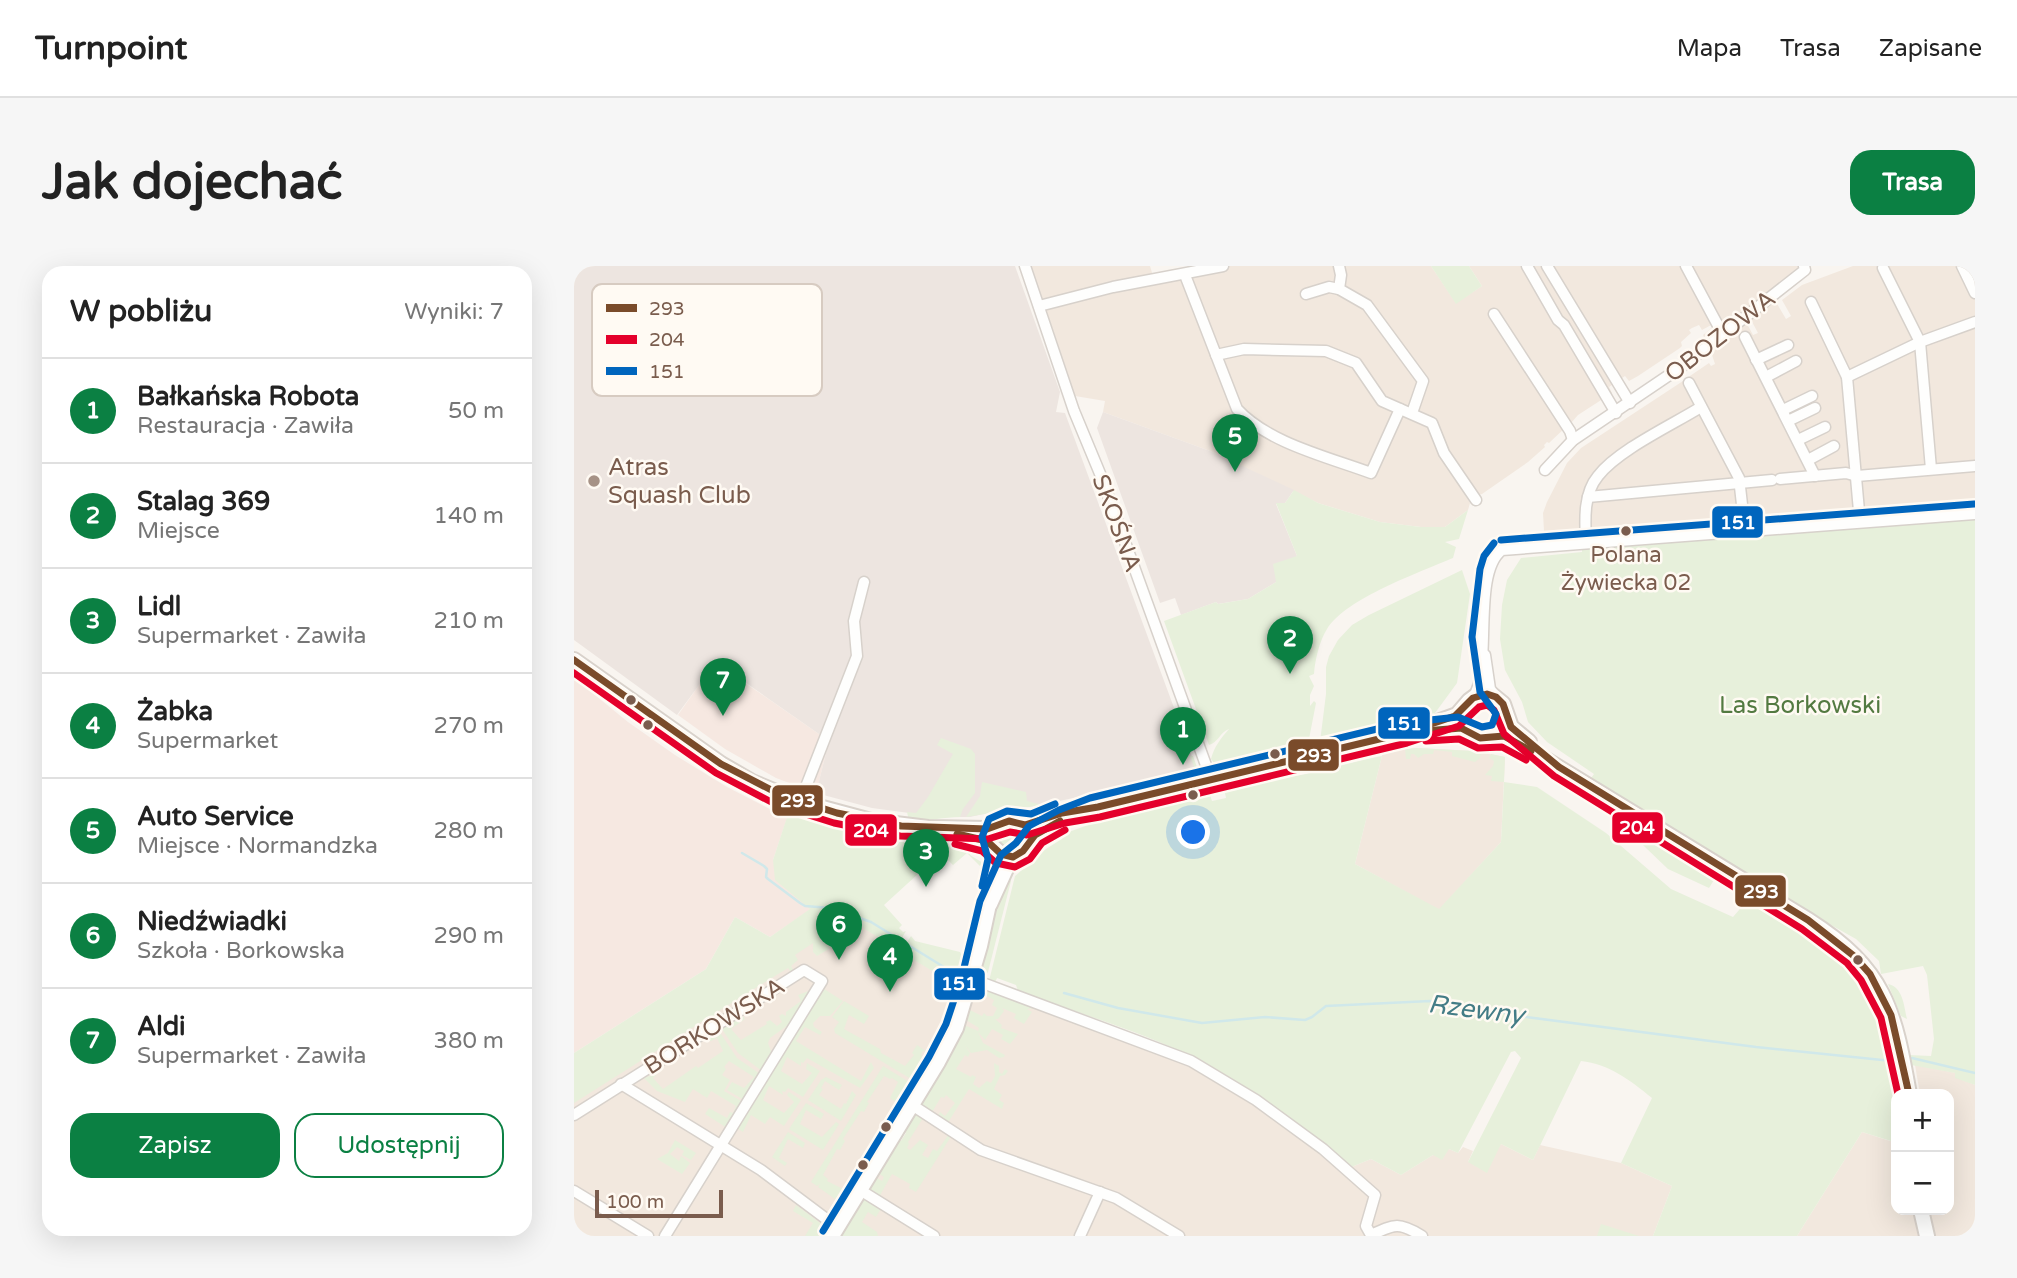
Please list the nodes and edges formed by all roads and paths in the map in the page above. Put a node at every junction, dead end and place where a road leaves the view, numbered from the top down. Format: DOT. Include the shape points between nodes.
graph roads {
  1 [pos="1025,266"];
  2 [pos="1223,266"];
  3 [pos="1339,266"];
  4 [pos="1527,266"];
  5 [pos="1548,266"];
  6 [pos="1686,266"];
  7 [pos="1804,266"];
  8 [pos="1962,266"];
  9 [pos="1883,268"];
  10 [pos="1185,275"];
  11 [pos="1339,289"];
  12 [pos="1975,293"];
  13 [pos="1306,294"];
  14 [pos="1811,302"];
  15 [pos="1039,306"];
  16 [pos="1494,314"];
  17 [pos="1975,322"];
  18 [pos="1722,333"];
  19 [pos="1745,337"];
  20 [pos="1920,342"];
  21 [pos="1788,345"];
  22 [pos="1216,355"];
  23 [pos="1756,360"];
  24 [pos="1796,361"];
  25 [pos="1766,377"];
  26 [pos="1847,377"];
  27 [pos="1689,383"];
  28 [pos="1812,396"];
  29 [pos="1630,403"];
  30 [pos="1701,407"];
  31 [pos="1815,408"];
  32 [pos="1401,409"];
  33 [pos="1783,410"];
  34 [pos="1412,413"];
  35 [pos="1616,413"];
  36 [pos="1788,421"];
  37 [pos="1825,427"];
  38 [pos="1573,440"];
  39 [pos="1798,440"];
  40 [pos="1834,446"];
  41 [pos="1808,460"];
  42 [pos="1975,466"];
  43 [pos="1931,469"];
  44 [pos="1545,470"];
  45 [pos="1815,476"];
  46 [pos="1857,476"];
  47 [pos="1740,484"];
  48 [pos="1588,497"];
  49 [pos="1476,500"];
  50 [pos="1975,514"];
  51 [pos="1860,522"];
  52 [pos="1745,531"];
  53 [pos="1586,544"];
  54 [pos="864,582"];
  55 [pos="1482,638"];
  56 [pos="574,660"];
  57 [pos="1496,697"];
  58 [pos="1469,701"];
  59 [pos="1507,718"];
  60 [pos="1470,732"];
  61 [pos="1404,733"];
  62 [pos="1494,736"];
  63 [pos="1559,767"];
  64 [pos="1211,779"];
  65 [pos="800,802"];
  66 [pos="1092,808"];
  67 [pos="1020,824"];
  68 [pos="997,826"];
  69 [pos="928,828"];
  70 [pos="1028,842"];
  71 [pos="995,848"];
  72 [pos="1015,856"];
  73 [pos="990,904"];
  74 [pos="972,979"];
  75 [pos="621,1084"];
  76 [pos="1908,1089"];
  77 [pos="912,1105"];
  78 [pos="574,1115"];
  79 [pos="721,1144"];
  80 [pos="860,1190"];
  81 [pos="574,1191"];
  82 [pos="1100,1192"];
  83 [pos="1922,1215"];
  84 [pos="835,1231"];
  85 [pos="1370,1235"];
  86 [pos="648,1236"];
  87 [pos="664,1236"];
  88 [pos="934,1236"];
  89 [pos="1080,1236"];
  90 [pos="1179,1236"];
  91 [pos="1422,1236"];
  92 [pos="1927,1236"];
  1 -- 15 [label="street, SKOŚNA"];
  2 -- 10 [label="street"];
  3 -- 11 [label="street"];
  4 -- 35 [label="street"];
  5 -- 29 [label="street"];
  6 -- 18 [label="street"];
  7 -- 18 [label="street, OBOZOWA" via="1805,270"];
  8 -- 12 [label="street"];
  9 -- 20 [label="street"];
  10 -- 15 [label="street"];
  10 -- 22 [label="street"];
  11 -- 13 [label="street"];
  11 -- 34 [label="street" via="1367,305 1423,381"];
  14 -- 26 [label="street"];
  15 -- 64 [label="street, SKOŚNA"];
  16 -- 38 [label="street"];
  17 -- 20 [label="street"];
  18 -- 29 [label="street, OBOZOWA"];
  19 -- 23 [label="street"];
  20 -- 26 [label="street"];
  20 -- 43 [label="street"];
  21 -- 23 [label="street"];
  22 -- 32 [label="street" via="1244,349 1326,351 1356,363 1382,401"];
  22 -- 32 [label="street" via="1237,409 1250,423 1371,473"];
  23 -- 25 [label="street"];
  24 -- 25 [label="street"];
  25 -- 33 [label="street"];
  26 -- 46 [label="street"];
  27 -- 30 [label="street"];
  28 -- 33 [label="street"];
  29 -- 35 [label="street, OBOZOWA"];
  30 -- 47 [label="street"];
  30 -- 48 [label="street" via="1618,458 1597,477"];
  31 -- 36 [label="street"];
  32 -- 34 [label="street"];
  33 -- 36 [label="street"];
  34 -- 49 [label="street" via="1432,423 1444,453"];
  35 -- 38 [label="street, OBOZOWA"];
  36 -- 39 [label="street"];
  37 -- 39 [label="street"];
  38 -- 44 [label="street, OBOZOWA"];
  39 -- 41 [label="street"];
  40 -- 41 [label="street"];
  41 -- 45 [label="street"];
  42 -- 43 [label="street"];
  43 -- 46 [label="street"];
  45 -- 46 [label="street"];
  45 -- 47 [label="street"];
  46 -- 51 [label="street"];
  47 -- 48 [label="street"];
  47 -- 52 [label="street"];
  48 -- 53 [label="street"];
  50 -- 51 [label="street"];
  51 -- 52 [label="street"];
  52 -- 53 [label="street"];
  53 -- 55 [label="street" via="1502,550 1490,572"];
  54 -- 65 [label="street" via="854,621 857,656"];
  55 -- 57 [label="street"];
  55 -- 58 [label="street" via="1479,686"];
  56 -- 65 [label="street" via="721,764"];
  57 -- 58 [label="street" via="1482,694"];
  57 -- 59 [label="street" via="1506,708"];
  58 -- 60 [label="street" via="1463,717"];
  58 -- 61 [label="street" via="1455,716"];
  59 -- 62 [label="street"];
  59 -- 63 [label="street" via="1511,727"];
  60 -- 61 [label="street" via="1458,727"];
  60 -- 62 [label="street"];
  61 -- 64 [label="street"];
  62 -- 63 [label="street" via="1507,737"];
  63 -- 76 [label="street" via="1847,946 1876,980 1891,1010"];
  64 -- 66 [label="street"];
  65 -- 69 [label="street" via="871,821"];
  66 -- 67 [label="street"];
  66 -- 70 [label="street" via="1054,824"];
  67 -- 68 [label="street" via="1009,821"];
  67 -- 70 [label="street"];
  68 -- 69 [label="street"];
  68 -- 71 [label="street"];
  69 -- 71 [label="street" via="979,839"];
  70 -- 72 [label="street"];
  71 -- 72 [label="street" via="1005,856"];
  71 -- 73 [label="street, BORKOWSKA" via="999,858"];
  72 -- 73 [label="street, BORKOWSKA"];
  73 -- 74 [label="street, BORKOWSKA"];
  74 -- 77 [label="street, BORKOWSKA" via="956,1028"];
  74 -- 85 [label="street" via="1179,1055 1256,1100 1376,1195 1366,1226"];
  75 -- 78 [label="street, BORKOWSKA"];
  75 -- 79 [label="street, BORKOWSKA"];
  75 -- 79 [label="street, BORKOWSKA" via="804,970 822,981"];
  77 -- 80 [label="street, BORKOWSKA"];
  77 -- 82 [label="street" via="986,1152"];
  79 -- 84 [label="street, BORKOWSKA" via="770,1176"];
  79 -- 87 [label="street, BORKOWSKA"];
  80 -- 84 [label="street, BORKOWSKA"];
  80 -- 88 [label="street"];
  81 -- 86 [label="street"];
  82 -- 89 [label="street"];
  82 -- 90 [label="street"];
  83 -- 92 [label="street"];
  85 -- 91 [label="street" via="1400,1224"];
}
